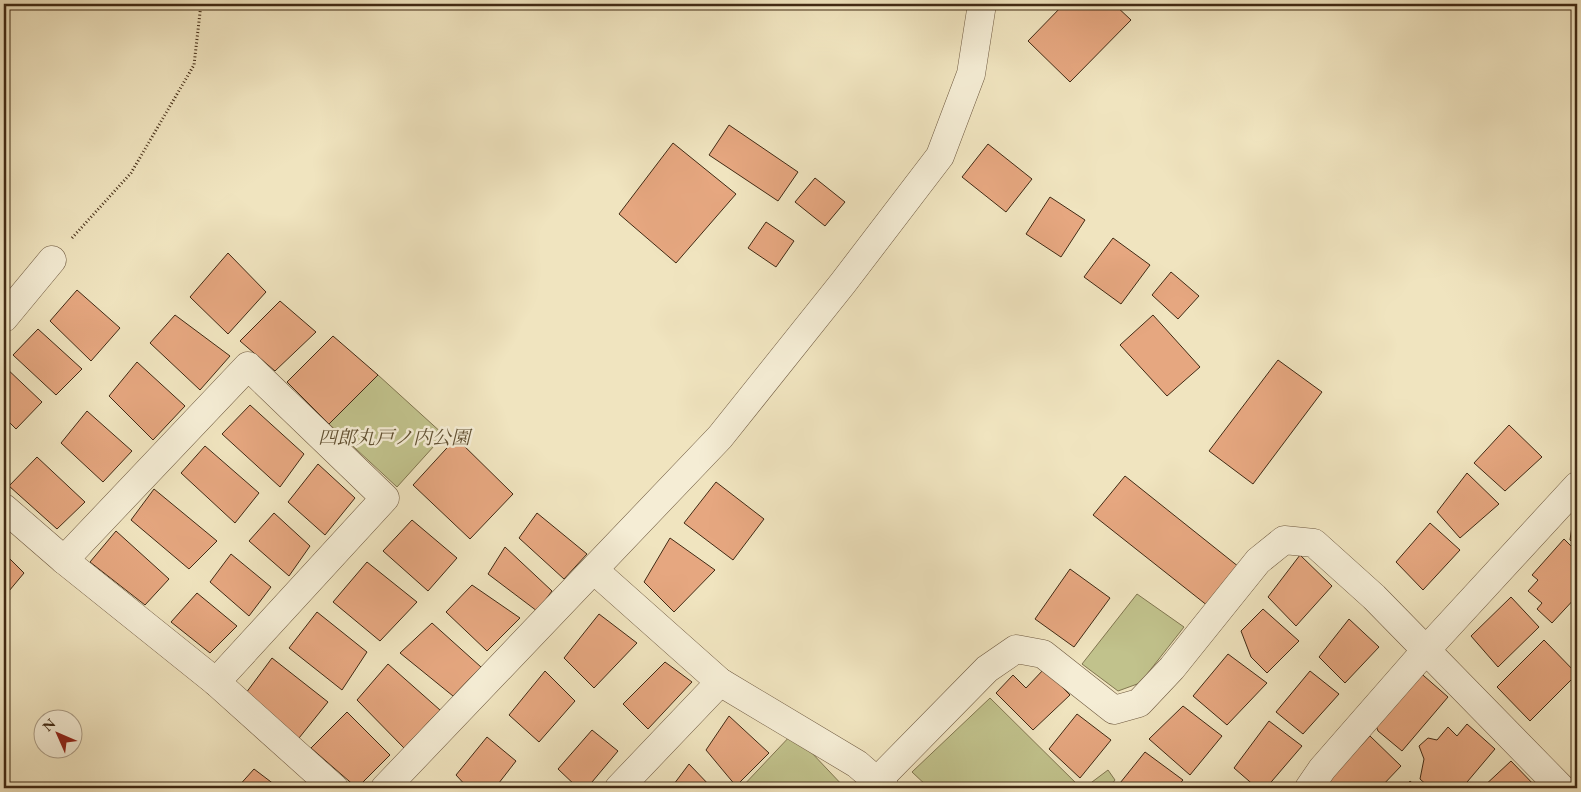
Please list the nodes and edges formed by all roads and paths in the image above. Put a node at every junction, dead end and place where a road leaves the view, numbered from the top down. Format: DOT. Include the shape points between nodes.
graph roads {
  1 [pos="201,4"];
  2 [pos="982,4"];
  3 [pos="52,260"];
  4 [pos="4,318"];
  5 [pos="1577,486"];
  6 [pos="4,508"];
  7 [pos="64,560"];
  8 [pos="594,570"];
  9 [pos="1426,650"];
  10 [pos="216,682"];
  11 [pos="720,682"];
  12 [pos="881,785"];
  13 [pos="334,788"];
  14 [pos="385,788"];
  15 [pos="619,788"];
  16 [pos="1310,788"];
  17 [pos="1561,788"];
  1 -- 3 [label="path" via="194,65 131,173"];
  2 -- 8 [label="street" via="971,74 940,156 843,284 720,437"];
  3 -- 4 [label="street"];
  5 -- 9 [label="street"];
  6 -- 7 [label="street"];
  7 -- 10 [label="street"];
  7 -- 10 [label="street" via="248,366 385,498"];
  8 -- 11 [label="street"];
  8 -- 14 [label="street"];
  9 -- 12 [label="street" via="1314,543 1284,540 1258,562 1172,668 1139,703 1114,710 1044,654 1016,649 987,670"];
  9 -- 16 [label="street" via="1322,769"];
  9 -- 17 [label="street"];
  10 -- 13 [label="street"];
  11 -- 12 [label="street" via="857,764"];
  11 -- 15 [label="street"];
}
